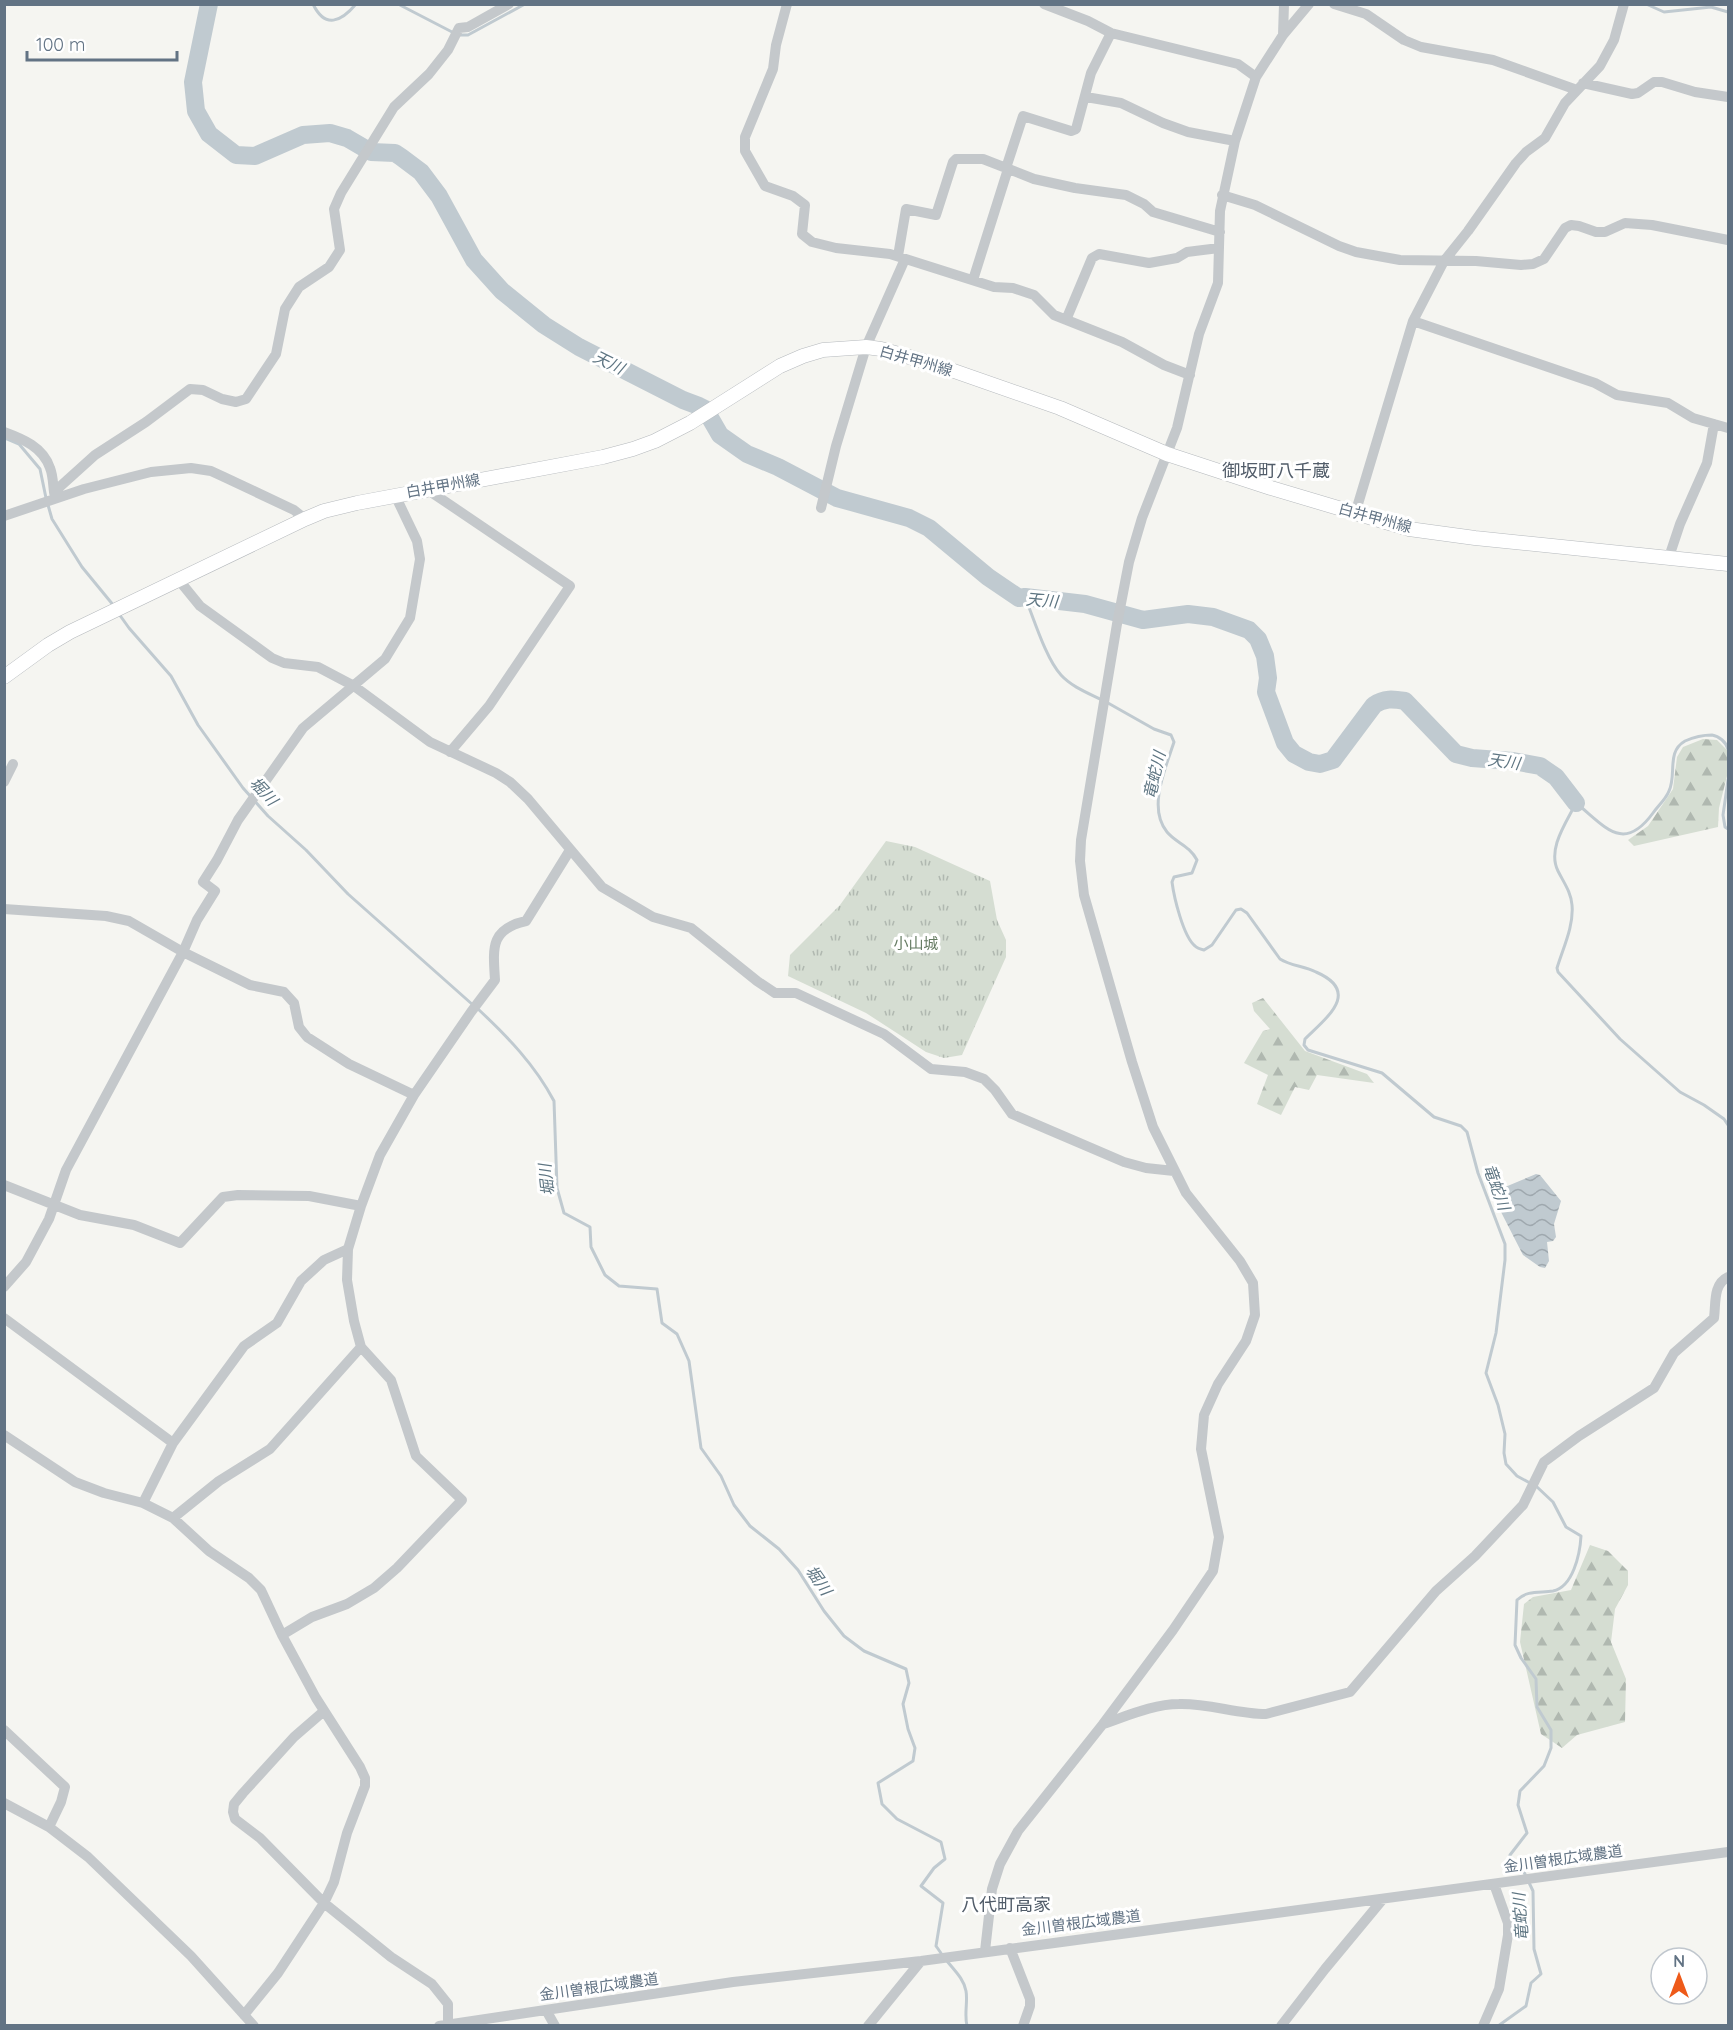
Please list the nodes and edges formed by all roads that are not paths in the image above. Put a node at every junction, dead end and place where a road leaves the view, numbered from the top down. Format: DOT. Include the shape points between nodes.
graph roads {
  1 [pos="510,4"];
  2 [pos="787,4"];
  3 [pos="1044,4"];
  4 [pos="1284,4"];
  5 [pos="1309,4"];
  6 [pos="1334,4"];
  7 [pos="1624,4"];
  8 [pos="1111,33"];
  9 [pos="1283,35"];
  10 [pos="1256,77"];
  11 [pos="1580,86"];
  12 [pos="1086,97"];
  13 [pos="1728,97"];
  14 [pos="1235,141"];
  15 [pos="1007,169"];
  16 [pos="1222,195"];
  17 [pos="1220,232"];
  18 [pos="1728,240"];
  19 [pos="1219,248"];
  20 [pos="902,258"];
  21 [pos="1444,261"];
  22 [pos="973,280"];
  23 [pos="1066,320"];
  24 [pos="1413,321"];
  25 [pos="866,347"];
  26 [pos="1190,375"];
  27 [pos="1713,424"];
  28 [pos="1728,428"];
  29 [pos="4,432"];
  30 [pos="1167,454"];
  31 [pos="428,490"];
  32 [pos="395,495"];
  33 [pos="54,496"];
  34 [pos="821,508"];
  35 [pos="1355,514"];
  36 [pos="4,516"];
  37 [pos="304,519"];
  38 [pos="1669,557"];
  39 [pos="1728,564"];
  40 [pos="178,579"];
  41 [pos="4,677"];
  42 [pos="354,686"];
  43 [pos="450,752"];
  44 [pos="13,764"];
  45 [pos="4,782"];
  46 [pos="570,850"];
  47 [pos="4,909"];
  48 [pos="183,952"];
  49 [pos="414,1095"];
  50 [pos="1174,1171"];
  51 [pos="4,1185"];
  52 [pos="54,1206"];
  53 [pos="361,1206"];
  54 [pos="348,1249"];
  55 [pos="1728,1277"];
  56 [pos="4,1287"];
  57 [pos="4,1318"];
  58 [pos="361,1347"];
  59 [pos="4,1435"];
  60 [pos="173,1443"];
  61 [pos="143,1503"];
  62 [pos="172,1518"];
  63 [pos="282,1635"];
  64 [pos="324,1711"];
  65 [pos="1103,1724"];
  66 [pos="4,1730"];
  67 [pos="4,1803"];
  68 [pos="50,1827"];
  69 [pos="1728,1852"];
  70 [pos="1494,1884"];
  71 [pos="1383,1899"];
  72 [pos="324,1904"];
  73 [pos="1010,1948"];
  74 [pos="985,1951"];
  75 [pos="921,1961"];
  76 [pos="546,2010"];
  77 [pos="249,2022"];
  78 [pos="445,2025"];
  79 [pos="555,2025"];
  80 [pos="868,2025"];
  81 [pos="1023,2025"];
  82 [pos="1281,2025"];
  83 [pos="1483,2025"];
  1 -- 33 [label="street" via="457,34 429,74 394,107 334,209 339,250 328,267 299,287 285,309 276,354 246,399 236,402 190,389 95,455"];
  2 -- 20 [label="street" via="773,69 745,137 746,151 765,186 793,196 805,206 801,234 812,242"];
  3 -- 8 [label="street"];
  4 -- 9 [label="street"];
  5 -- 9 [label="street"];
  6 -- 11 [label="street" via="1366,14 1404,40 1421,46 1493,60"];
  7 -- 11 [label="street" via="1607,56"];
  8 -- 10 [label="street" via="1238,64"];
  8 -- 12 [label="street" via="1091,73"];
  9 -- 10 [label="street"];
  10 -- 14 [label="street"];
  11 -- 13 [label="street" via="1632,94 1662,82"];
  11 -- 21 [label="street" via="1545,138 1516,163"];
  12 -- 14 [label="street" via="1120,103 1188,132"];
  12 -- 15 [label="street" via="1076,129 1071,131 1023,116"];
  14 -- 16 [label="street"];
  15 -- 17 [label="street" via="1075,188 1126,195 1153,212"];
  15 -- 20 [label="street" via="984,159 956,159 936,215 906,209"];
  15 -- 22 [label="street"];
  16 -- 17 [label="street"];
  16 -- 21 [label="street" via="1254,205 1356,252 1400,260"];
  17 -- 19 [label="street"];
  18 -- 21 [label="street" via="1652,225 1625,223 1596,232 1571,225 1544,259 1533,264"];
  19 -- 23 [label="street" via="1149,263 1099,254 1092,258"];
  19 -- 26 [label="street" via="1218,283 1199,334"];
  20 -- 22 [label="street"];
  20 -- 25 [label="street"];
  21 -- 24 [label="street"];
  22 -- 23 [label="street" via="1034,295 1054,315"];
  23 -- 26 [label="street"];
  24 -- 27 [label="street" via="1617,394 1668,403 1693,418"];
  24 -- 35 [label="street"];
  25 -- 30 [label="main road, 白井甲州線" via="934,364 1060,408"];
  25 -- 31 [label="main road, 白井甲州線" via="823,350 780,366 655,441 613,454"];
  25 -- 34 [label="street"];
  26 -- 30 [label="street"];
  27 -- 28 [label="street"];
  27 -- 38 [label="street" via="1707,463"];
  29 -- 33 [label="street" via="27,440 41,453 50,467"];
  30 -- 35 [label="main road, 白井甲州線"];
  30 -- 50 [label="street" via="1129,562 1080,861 1084,895 1150,1116"];
  31 -- 32 [label="main road, 白井甲州線"];
  31 -- 43 [label="street" via="570,586 489,706"];
  32 -- 37 [label="main road, 白井甲州線"];
  32 -- 42 [label="street" via="417,541 420,559 410,618 385,659"];
  33 -- 36 [label="street"];
  33 -- 37 [label="street" via="151,472 191,468 218,474 294,510"];
  35 -- 38 [label="main road, 白井甲州線" via="1444,534"];
  37 -- 40 [label="main road, 白井甲州線"];
  38 -- 39 [label="main road, 白井甲州線"];
  40 -- 41 [label="main road, 白井甲州線" via="48,645"];
  40 -- 42 [label="street" via="200,606 272,658 318,667"];
  42 -- 43 [label="street" via="430,742"];
  42 -- 48 [label="street" via="303,728 252,800 202,882 215,891"];
  43 -- 46 [label="street" via="510,782"];
  44 -- 45 [label="street"];
  46 -- 49 [label="street" via="526,921 509,925 498,936 495,980"];
  46 -- 50 [label="street" via="602,887 653,917 691,928 775,993 796,993 884,1034 931,1069 965,1072 984,1079 1012,1114 1124,1162"];
  47 -- 48 [label="street" via="129,921"];
  48 -- 49 [label="street" via="250,985 284,992 294,1003 299,1027 307,1037 349,1064"];
  48 -- 52 [label="street" via="66,1170"];
  49 -- 53 [label="street" via="380,1155"];
  50 -- 65 [label="street" via="1253,1283 1254,1315 1246,1341 1218,1384 1204,1415 1202,1449 1219,1537 1213,1570"];
  51 -- 52 [label="street"];
  52 -- 53 [label="street" via="134,1225 180,1243 223,1197 309,1196"];
  52 -- 56 [label="street" via="26,1262"];
  53 -- 54 [label="street"];
  54 -- 58 [label="street" via="347,1280"];
  54 -- 60 [label="street" via="324,1260 301,1281 277,1323 244,1346"];
  55 -- 65 [label="street" via="1717,1287 1714,1318 1674,1353 1654,1388 1544,1462 1523,1505 1436,1591 1350,1692 1266,1714 1167,1704"];
  57 -- 60 [label="street"];
  58 -- 62 [label="street" via="270,1449 219,1481"];
  58 -- 63 [label="street" via="391,1380 416,1456 462,1500 374,1588"];
  59 -- 61 [label="street" via="75,1482"];
  60 -- 61 [label="street"];
  61 -- 62 [label="street"];
  62 -- 63 [label="street" via="261,1590"];
  63 -- 64 [label="street"];
  64 -- 72 [label="street" via="364,1778"];
  64 -- 72 [label="street" via="263,1771 234,1804 233,1812"];
  65 -- 74 [label="street" via="1018,1831 1000,1864 992,1888"];
  66 -- 68 [label="street" via="65,1787"];
  67 -- 68 [label="street"];
  68 -- 77 [label="street" via="88,1857 184,1948"];
  69 -- 70 [label="street, 金川曽根広域農道"];
  70 -- 71 [label="street, 金川曽根広域農道"];
  70 -- 83 [label="street" via="1508,1923 1508,1935 1499,1989"];
  71 -- 73 [label="street, 金川曽根広域農道"];
  71 -- 82 [label="street"];
  72 -- 77 [label="street"];
  72 -- 78 [label="street" via="432,1984 448,2004"];
  73 -- 74 [label="street, 金川曽根広域農道"];
  73 -- 81 [label="street" via="1030,1999"];
  74 -- 75 [label="street, 金川曽根広域農道"];
  75 -- 76 [label="street, 金川曽根広域農道" via="733,1982"];
  75 -- 80 [label="street"];
  76 -- 78 [label="street, 金川曽根広域農道"];
  76 -- 79 [label="street"];
}
